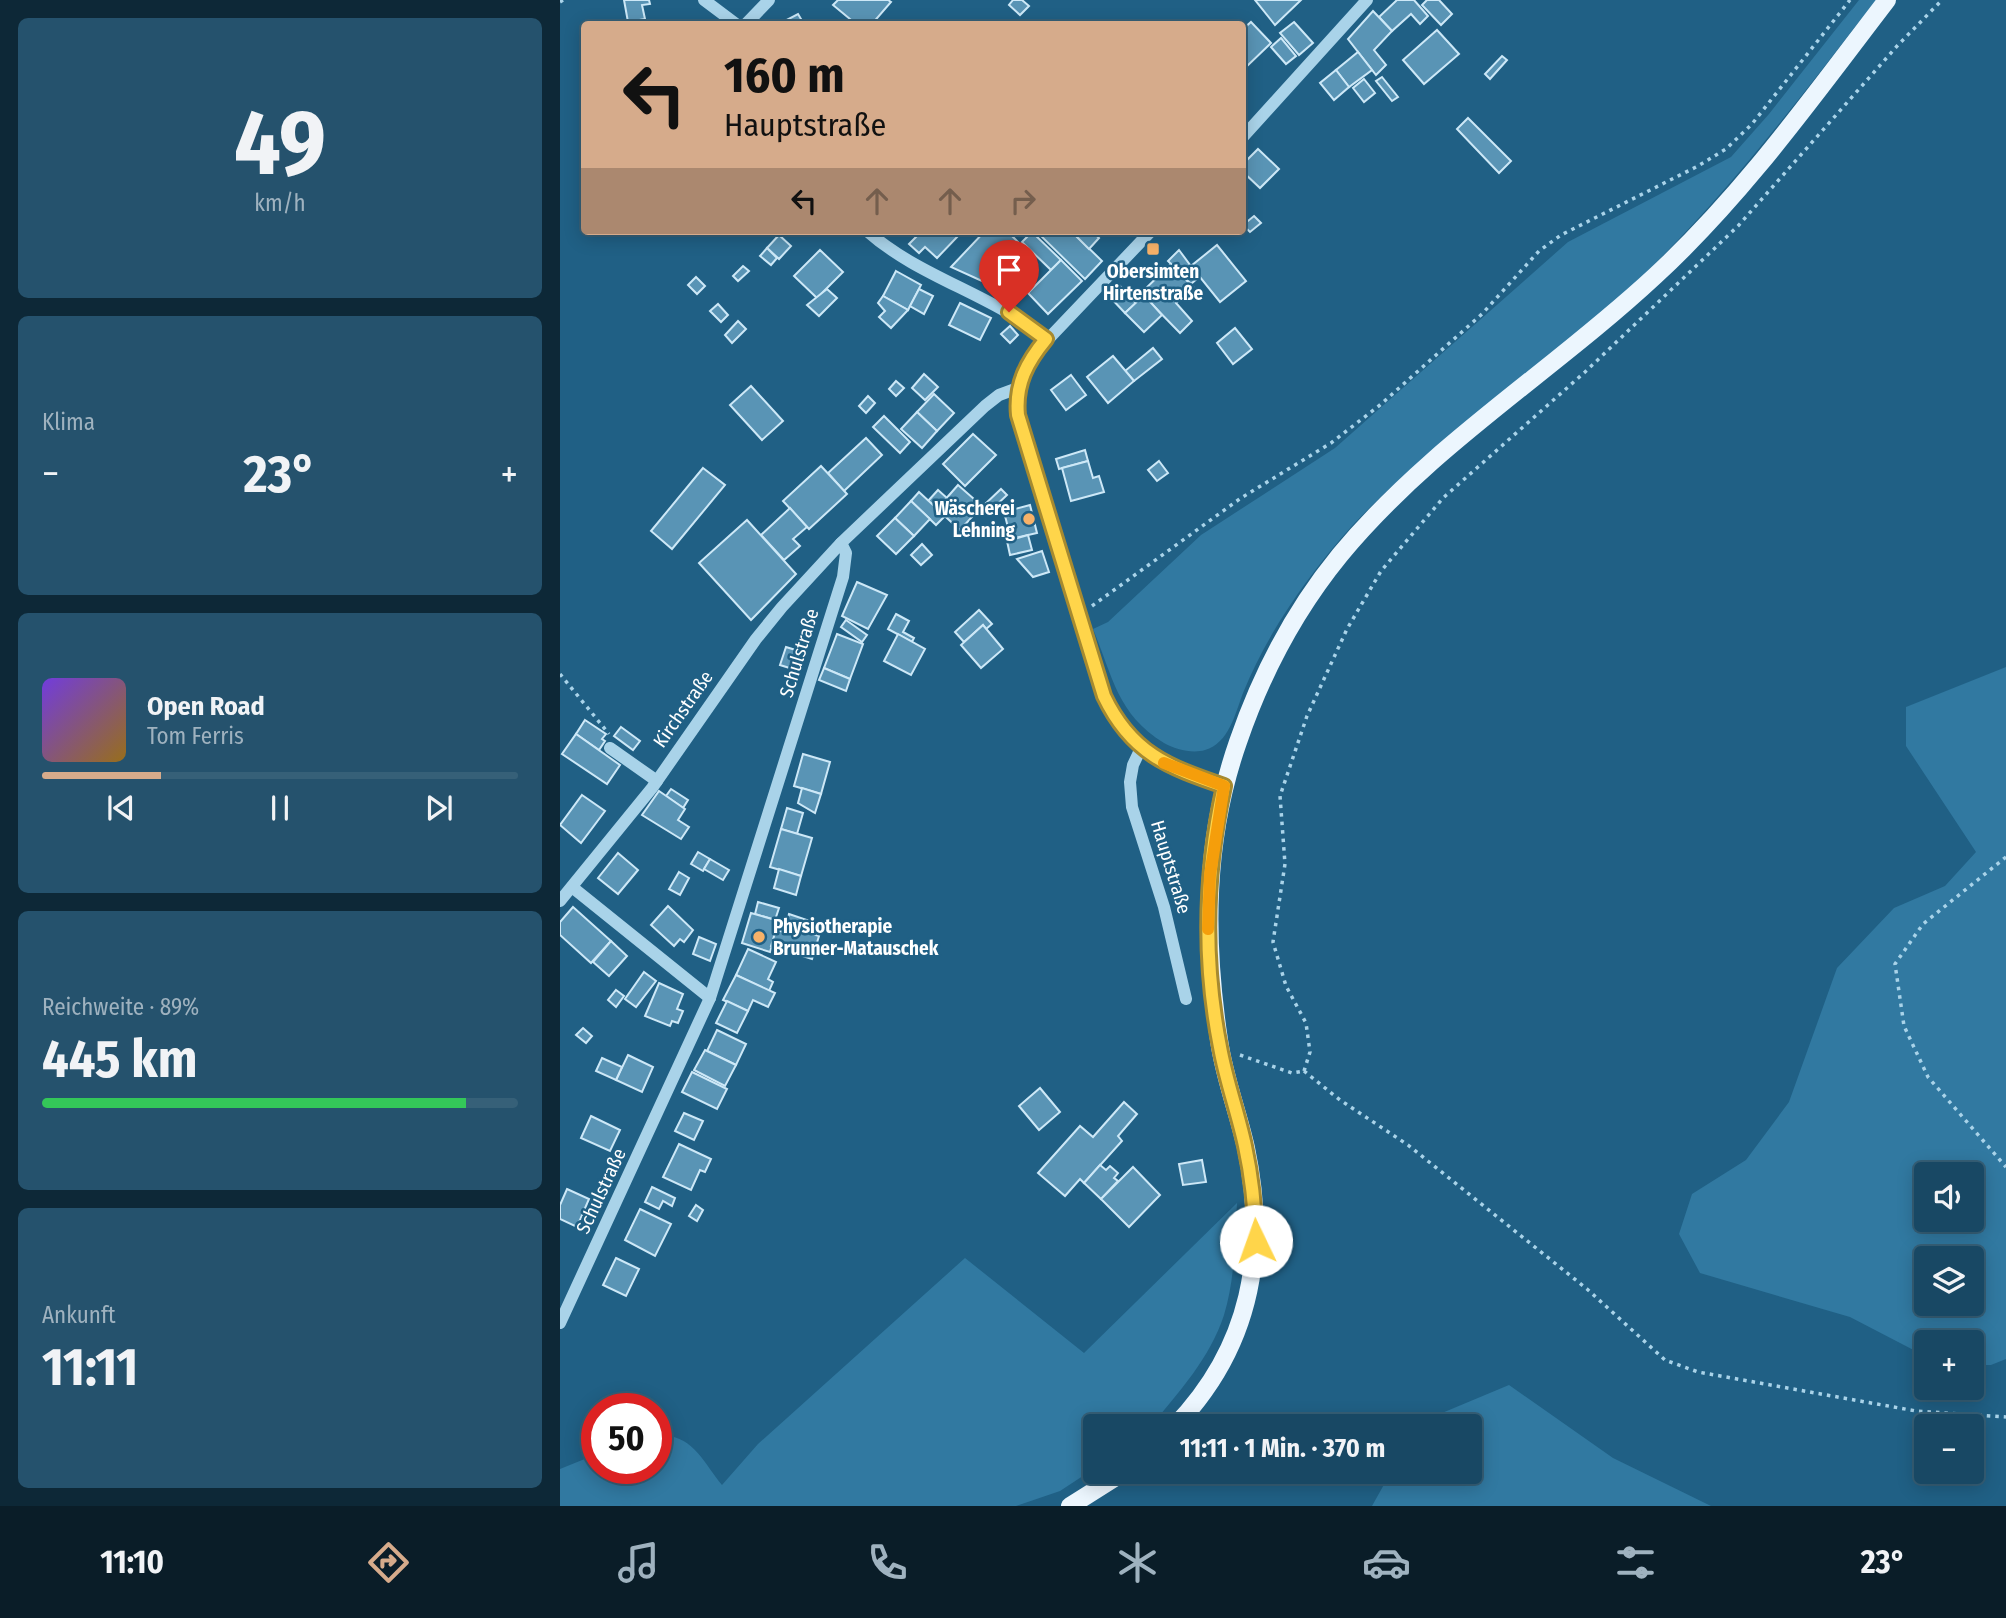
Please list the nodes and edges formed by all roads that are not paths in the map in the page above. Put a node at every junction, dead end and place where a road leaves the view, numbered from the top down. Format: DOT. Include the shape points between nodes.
graph roads {
  1 [pos="704,0"];
  2 [pos="769,0"];
  3 [pos="1367,0"];
  4 [pos="1887,0"];
  5 [pos="732,21"];
  6 [pos="749,21"];
  7 [pos="1246,134"];
  8 [pos="873,235"];
  9 [pos="1147,235"];
  10 [pos="1046,339"];
  11 [pos="1018,388"];
  12 [pos="841,542"];
  13 [pos="610,748"];
  14 [pos="1141,748"];
  15 [pos="657,781"];
  16 [pos="1224,786"];
  17 [pos="572,887"];
  18 [pos="560,901"];
  19 [pos="710,998"];
  20 [pos="1186,999"];
  21 [pos="560,1323"];
  22 [pos="1186,1414"];
  23 [pos="1105,1484"];
  24 [pos="1070,1506"];
  1 -- 5 [label="street"];
  2 -- 6 [label="street"];
  3 -- 7 [label="street"];
  4 -- 16 [label="main road" via="1780,139 1691,241 1589,335 1421,471 1338,557 1276,652"];
  8 -- 10 [label="street" via="913,264 1009,312"];
  9 -- 10 [label="street"];
  10 -- 11 [label="street"];
  11 -- 12 [label="street" via="985,406"];
  11 -- 14 [label="street" via="1024,439 1104,696"];
  12 -- 15 [label="street, Kirchstraße" via="756,639"];
  12 -- 19 [label="street, Schulstraße" via="846,554 843,577"];
  13 -- 15 [label="street"];
  14 -- 16 [label="street" via="1174,768"];
  14 -- 20 [label="street, Hauptstraße" via="1130,782 1132,807 1164,907"];
  15 -- 17 [label="street, Kirchstraße"];
  16 -- 22 [label="main road" via="1208,919 1220,1046 1254,1197 1255,1264 1227,1354"];
  17 -- 18 [label="street, Kirchstraße"];
  17 -- 19 [label="street"];
  19 -- 21 [label="street, Schulstraße"];
  23 -- 24 [label="main road"];
}
